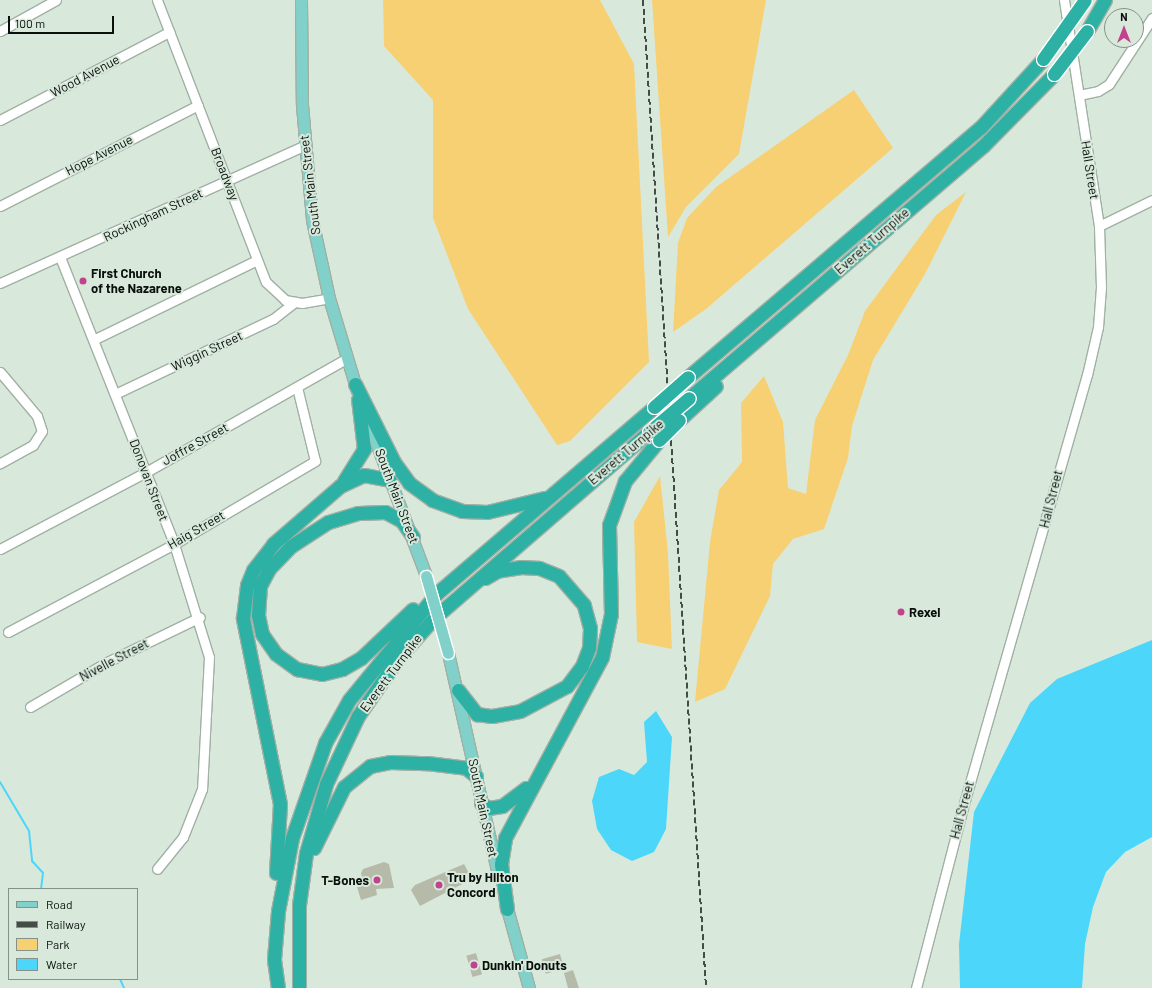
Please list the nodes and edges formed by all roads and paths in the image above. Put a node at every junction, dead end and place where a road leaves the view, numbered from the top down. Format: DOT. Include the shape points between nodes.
graph roads {
  1 [pos="56,0"];
  2 [pos="157,0"];
  3 [pos="301,0"];
  4 [pos="1064,0"];
  5 [pos="1085,0"];
  6 [pos="1105,0"];
  7 [pos="1152,18"];
  8 [pos="0,31"];
  9 [pos="170,32"];
  10 [pos="1079,95"];
  11 [pos="198,105"];
  12 [pos="0,120"];
  13 [pos="304,145"];
  14 [pos="227,180"];
  15 [pos="1152,200"];
  16 [pos="0,206"];
  17 [pos="1099,226"];
  18 [pos="879,235"];
  19 [pos="60,257"];
  20 [pos="257,260"];
  21 [pos="0,283"];
  22 [pos="329,298"];
  23 [pos="295,302"];
  24 [pos="95,339"];
  25 [pos="346,359"];
  26 [pos="0,372"];
  27 [pos="355,384"];
  28 [pos="297,387"];
  29 [pos="116,394"];
  30 [pos="654,436"];
  31 [pos="0,463"];
  32 [pos="146,472"];
  33 [pos="390,480"];
  34 [pos="340,486"];
  35 [pos="550,496"];
  36 [pos="413,536"];
  37 [pos="174,544"];
  38 [pos="0,549"];
  39 [pos="436,594"];
  40 [pos="438,614"];
  41 [pos="200,617"];
  42 [pos="8,632"];
  43 [pos="458,690"];
  44 [pos="30,706"];
  45 [pos="476,776"];
  46 [pos="537,777"];
  47 [pos="481,803"];
  48 [pos="157,870"];
  49 [pos="301,888"];
  50 [pos="507,908"];
  51 [pos="274,959"];
  52 [pos="278,988"];
  53 [pos="299,988"];
  54 [pos="529,988"];
  55 [pos="916,988"];
  1 -- 8 [label="street"];
  2 -- 9 [label="street, Broadway"];
  3 -- 13 [label="main road, South Main Street"];
  4 -- 10 [label="street, Hall Street"];
  5 -- 35 [label="highway, Everett Turnpike, bridge" via="1043,59 981,127"];
  6 -- 18 [label="highway, Everett Turnpike, bridge" via="1087,31 1054,74 1002,129"];
  7 -- 10 [label="street" via="1109,84 1098,91"];
  9 -- 11 [label="street, Broadway"];
  9 -- 12 [label="street, Wood Avenue"];
  10 -- 17 [label="street, Hall Street"];
  11 -- 14 [label="street, Broadway"];
  11 -- 16 [label="street, Hope Avenue"];
  13 -- 14 [label="street, Rockingham Street"];
  13 -- 22 [label="main road, South Main Street" via="312,220"];
  14 -- 19 [label="street, Rockingham Street"];
  14 -- 20 [label="street, Broadway"];
  15 -- 17 [label="street"];
  17 -- 55 [label="street, Hall Street" via="1101,286 1093,351 965,800"];
  18 -- 30 [label="highway, Everett Turnpike, bridge" via="689,398"];
  18 -- 30 [label="highway, bridge" via="805,309 679,420"];
  19 -- 21 [label="street, Rockingham Street"];
  19 -- 24 [label="street, Donovan Street"];
  20 -- 23 [label="street, Broadway" via="272,290 285,300"];
  20 -- 24 [label="street"];
  22 -- 23 [label="street"];
  22 -- 25 [label="main road, South Main Street"];
  23 -- 29 [label="street, Wiggin Street" via="273,319"];
  24 -- 29 [label="street, Donovan Street"];
  25 -- 27 [label="main road, South Main Street"];
  25 -- 28 [label="street, Joffre Street"];
  26 -- 31 [label="street" via="37,416 42,431 33,445"];
  27 -- 33 [label="main road, South Main Street"];
  27 -- 34 [label="highway" via="363,424 364,449 355,468"];
  27 -- 35 [label="highway" via="394,462 409,483 432,500 462,511 487,512"];
  28 -- 32 [label="street, Joffre Street"];
  28 -- 37 [label="street, Haig Street" via="315,461"];
  29 -- 32 [label="street, Donovan Street"];
  30 -- 40 [label="highway, Everett Turnpike"];
  30 -- 46 [label="highway" via="625,482 609,525 611,614 602,657"];
  32 -- 37 [label="street, Donovan Street"];
  32 -- 38 [label="street, Joffre Street"];
  33 -- 34 [label="highway" via="364,475"];
  33 -- 36 [label="main road, South Main Street"];
  34 -- 51 [label="highway" via="262,557 253,570 243,602 243,618 280,804 273,902"];
  35 -- 39 [label="highway, Everett Turnpike"];
  36 -- 39 [label="highway" via="396,516 375,511 349,515 307,534 281,555 262,580 258,609 262,634 271,649 293,667 315,674 331,672 361,658 414,608"];
  36 -- 43 [label="main road, South Main Street, bridge"];
  37 -- 41 [label="street, Donovan Street"];
  37 -- 42 [label="street, Haig Street"];
  39 -- 51 [label="highway, Everett Turnpike" via="363,679 325,744 301,805 285,868"];
  40 -- 43 [label="highway" via="491,574 527,567 546,570 564,580 580,597 588,616 590,639 585,661 574,679 546,700 512,713 482,715 469,708"];
  40 -- 49 [label="highway, Everett Turnpike" via="385,675 335,761 311,833"];
  41 -- 44 [label="street, Nivelle Street" via="108,662"];
  41 -- 48 [label="street, Donovan Street" via="209,657 209,709 202,789 184,837"];
  43 -- 45 [label="main road, South Main Street"];
  45 -- 47 [label="main road, South Main Street"];
  45 -- 49 [label="highway" via="461,767 409,762 378,763 358,773 336,799 314,848"];
  46 -- 47 [label="highway" via="507,803 492,808"];
  46 -- 50 [label="highway" via="502,846 501,864"];
  47 -- 50 [label="main road, South Main Street"];
  49 -- 53 [label="highway, Everett Turnpike"];
  50 -- 54 [label="main road, South Main Street"];
  51 -- 52 [label="highway, Everett Turnpike"];
}
